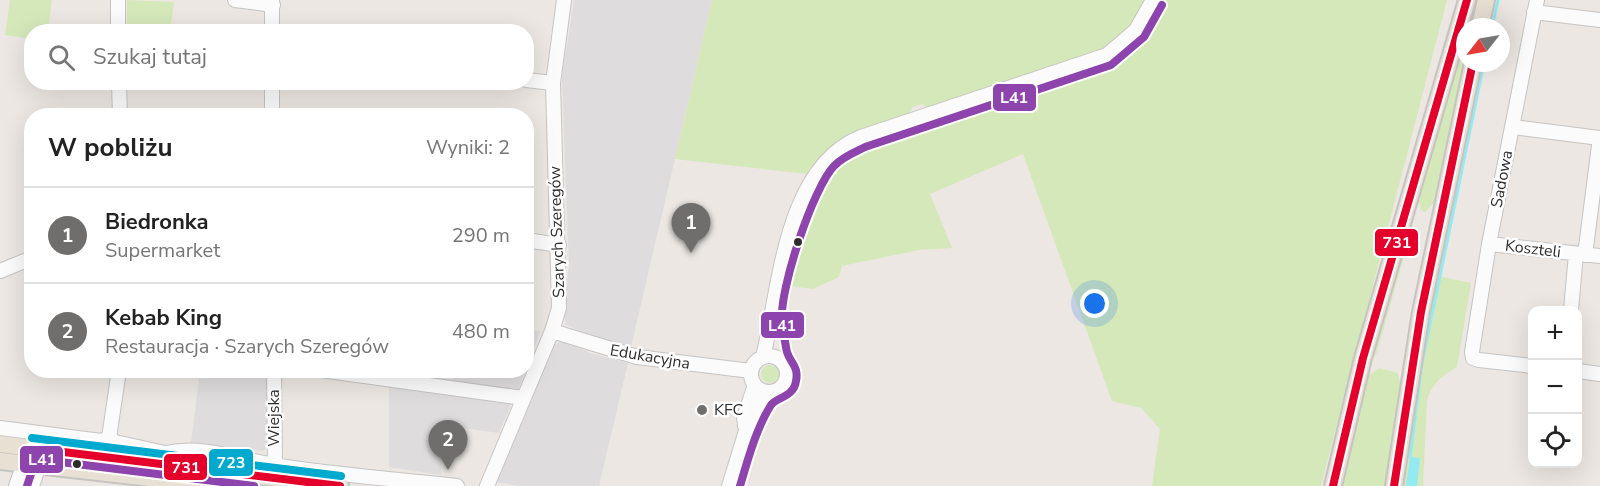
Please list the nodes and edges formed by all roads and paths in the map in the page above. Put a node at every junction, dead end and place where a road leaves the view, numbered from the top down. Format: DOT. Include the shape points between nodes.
graph roads {
  1 [pos="118,0"];
  2 [pos="235,0"];
  3 [pos="564,0"];
  4 [pos="1153,0"];
  5 [pos="1467,0"];
  6 [pos="1486,0"];
  7 [pos="273,3"];
  8 [pos="1535,6"];
  9 [pos="1482,18"];
  10 [pos="1600,20"];
  11 [pos="118,24"];
  12 [pos="272,24"];
  13 [pos="1471,72"];
  14 [pos="534,81"];
  15 [pos="553,83"];
  16 [pos="119,90"];
  17 [pos="272,90"];
  18 [pos="120,108"];
  19 [pos="272,108"];
  20 [pos="1513,127"];
  21 [pos="1600,138"];
  22 [pos="534,241"];
  23 [pos="559,244"];
  24 [pos="1489,244"];
  25 [pos="1581,254"];
  26 [pos="1600,256"];
  27 [pos="24,261"];
  28 [pos="0,271"];
  29 [pos="1572,306"];
  30 [pos="552,331"];
  31 [pos="770,357"];
  32 [pos="1528,365"];
  33 [pos="751,371"];
  34 [pos="1582,372"];
  35 [pos="534,373"];
  36 [pos="1600,374"];
  37 [pos="118,378"];
  38 [pos="274,378"];
  39 [pos="379,378"];
  40 [pos="532,378"];
  41 [pos="761,389"];
  42 [pos="523,398"];
  43 [pos="0,428"];
  44 [pos="109,438"];
  45 [pos="0,444"];
  46 [pos="31,448"];
  47 [pos="166,453"];
  48 [pos="0,460"];
  49 [pos="31,464"];
  50 [pos="275,472"];
  51 [pos="220,479"];
  52 [pos="16,486"];
  53 [pos="32,486"];
  54 [pos="340,486"];
  55 [pos="457,486"];
  56 [pos="487,486"];
  57 [pos="729,486"];
  58 [pos="1333,486"];
  59 [pos="1394,486"];
  1 -- 11 [label="street"];
  2 -- 7 [label="street"];
  3 -- 15 [label="street, Szarych Szeregów"];
  4 -- 31 [label="street" via="1136,30 1102,57 861,137 835,151 816,171 797,212 776,286"];
  5 -- 58 [label="main road" via="1370,336"];
  6 -- 9 [label="main road"];
  7 -- 12 [label="street"];
  8 -- 10 [label="street"];
  8 -- 20 [label="street, Sadowa"];
  13 -- 59 [label="main road" via="1421,312"];
  14 -- 15 [label="street"];
  15 -- 23 [label="street, Szarych Szeregów"];
  16 -- 18 [label="street"];
  17 -- 19 [label="street"];
  20 -- 21 [label="street"];
  20 -- 24 [label="street, Sadowa"];
  21 -- 25 [label="street, Koszteli"];
  22 -- 23 [label="street"];
  23 -- 30 [label="street, Szarych Szeregów" via="559,308"];
  24 -- 25 [label="street, Koszteli"];
  24 -- 32 [label="street, Sadowa" via="1473,358"];
  25 -- 26 [label="street, Koszteli"];
  25 -- 29 [label="street, Koszteli"];
  27 -- 28 [label="street"];
  30 -- 33 [label="street, Edukacyjna" via="638,357"];
  30 -- 35 [label="street, Szarych Szeregów"];
  31 -- 33 [label="street" via="756,361"];
  31 -- 41 [label="street" via="785,367 786,380 778,390"];
  33 -- 41 [label="street"];
  34 -- 36 [label="street"];
  37 -- 44 [label="street"];
  38 -- 50 [label="street, Wiejska"];
  39 -- 42 [label="street"];
  40 -- 42 [label="street, Szarych Szeregów"];
  41 -- 57 [label="street"];
  42 -- 56 [label="street, Szarych Szeregów"];
  43 -- 44 [label="street" via="102,441"];
  44 -- 47 [label="street"];
  45 -- 46 [label="main road"];
  46 -- 49 [label="street"];
  46 -- 51 [label="main road"];
  47 -- 50 [label="street" via="183,449 211,452"];
  47 -- 51 [label="street" via="198,462"];
  48 -- 49 [label="main road"];
  49 -- 51 [label="main road"];
  49 -- 52 [label="street"];
  49 -- 53 [label="street"];
  50 -- 51 [label="main road"];
  50 -- 54 [label="main road"];
  50 -- 55 [label="street"];
}
